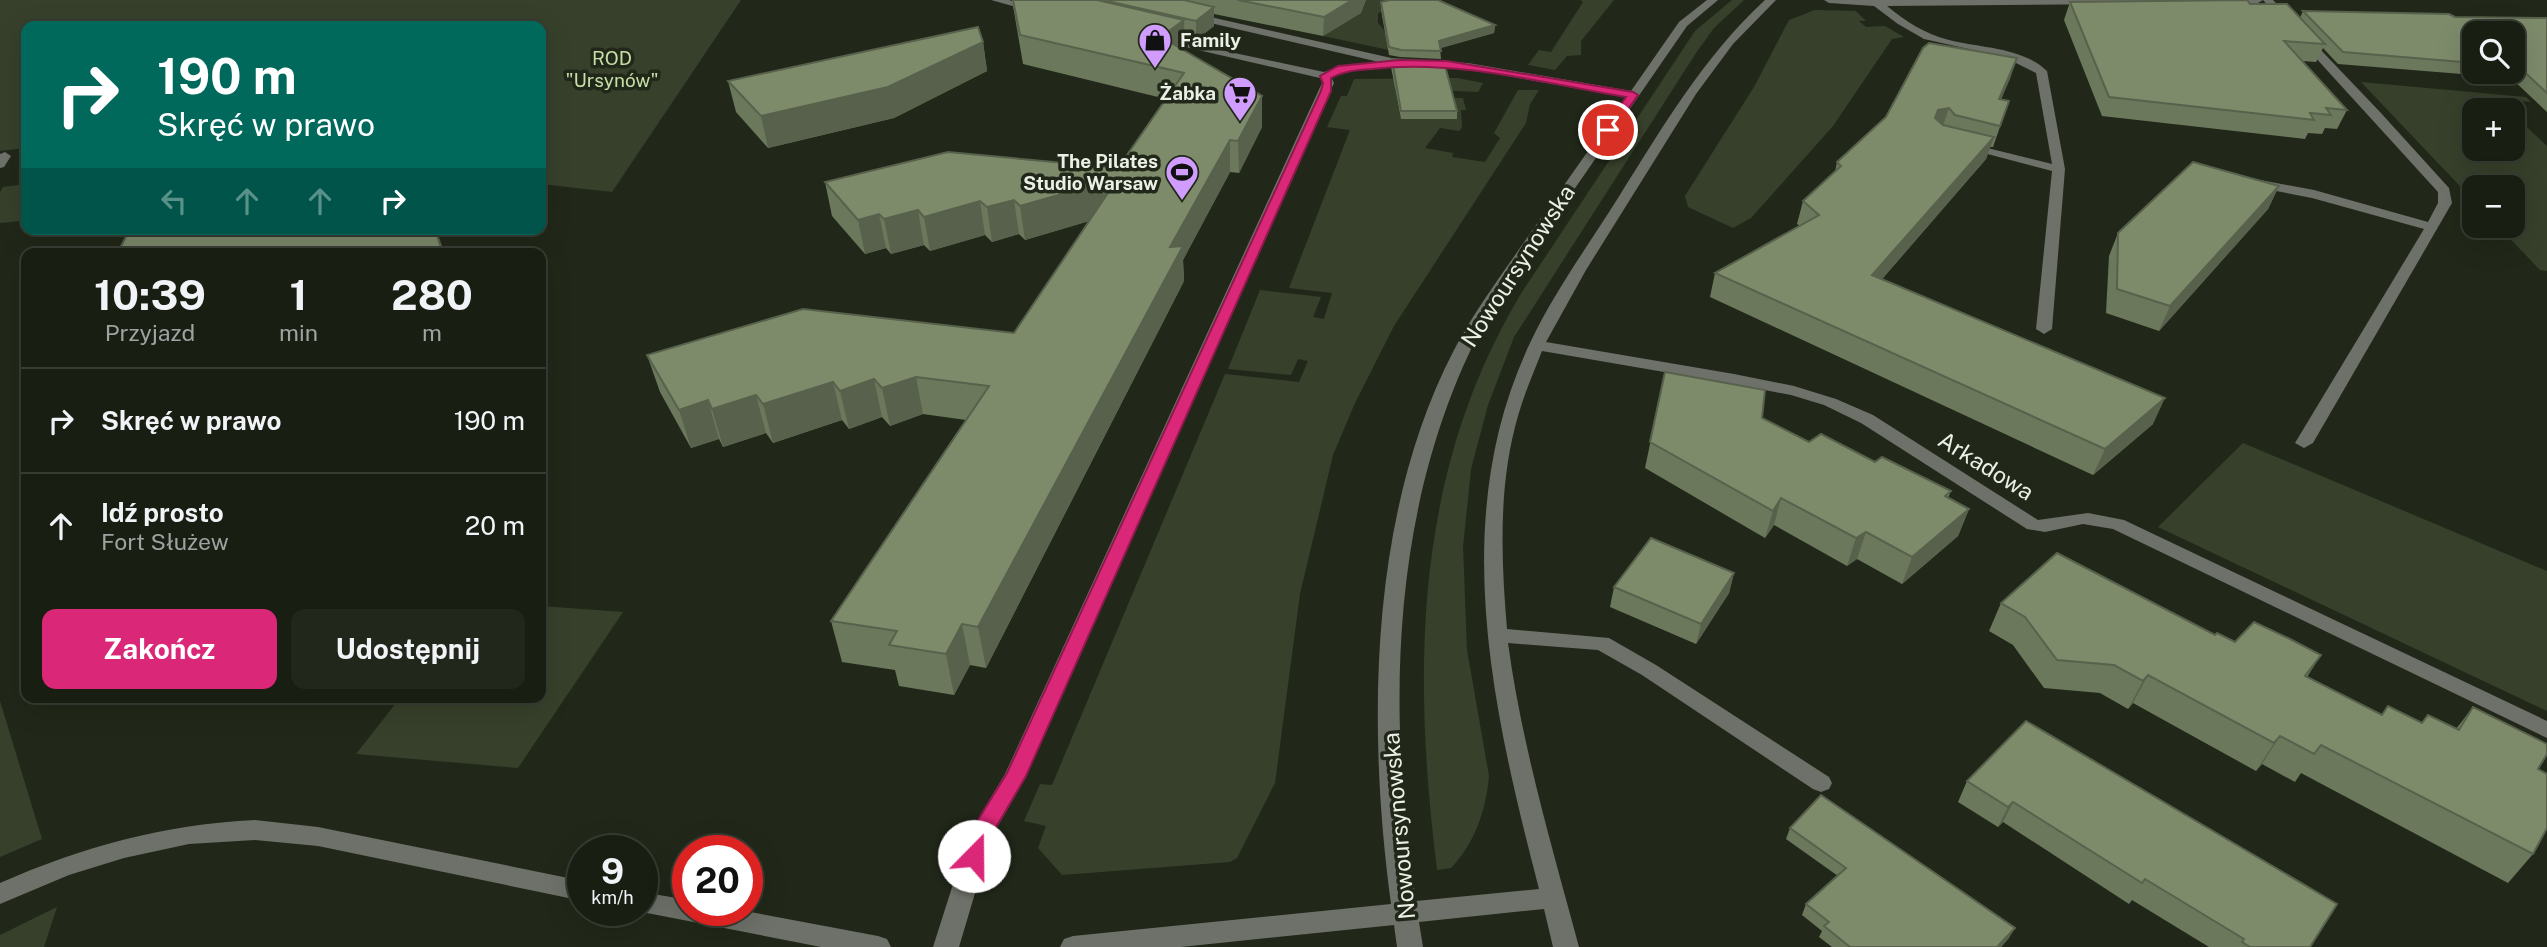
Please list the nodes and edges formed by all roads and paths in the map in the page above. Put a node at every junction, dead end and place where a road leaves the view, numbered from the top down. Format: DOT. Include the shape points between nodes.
graph roads {
  1 [pos="996,0"];
  2 [pos="1713,0"];
  3 [pos="1771,0"];
  4 [pos="1829,0"];
  5 [pos="2258,0"];
  6 [pos="2267,0"];
  7 [pos="1877,3"];
  8 [pos="1050,13"];
  9 [pos="1177,13"];
  10 [pos="1145,35"];
  11 [pos="1400,63"];
  12 [pos="1325,76"];
  13 [pos="1633,95"];
  14 [pos="1955,145"];
  15 [pos="2059,169"];
  16 [pos="2248,182"];
  17 [pos="2431,227"];
  18 [pos="2044,329"];
  19 [pos="1537,345"];
  20 [pos="2304,443"];
  21 [pos="1496,635"];
  22 [pos="2547,730"];
  23 [pos="1821,783"];
  24 [pos="567,888"];
  25 [pos="0,894"];
  26 [pos="1554,898"];
  27 [pos="658,905"];
  28 [pos="1404,914"];
  29 [pos="878,947"];
  30 [pos="946,947"];
  31 [pos="1073,947"];
  32 [pos="1410,947"];
  33 [pos="1566,947"];
  1 -- 8 [label="street"];
  2 -- 13 [label="street, Nowoursynowska" via="1683,24"];
  3 -- 19 [label="street" via="1747,20 1668,127"];
  4 -- 7 [label="street"];
  5 -- 7 [label="street"];
  6 -- 17 [label="street" via="2444,191 2445,203"];
  7 -- 15 [label="street" via="1922,34 2013,55 2041,71"];
  9 -- 11 [label="street"];
  10 -- 12 [label="street"];
  11 -- 12 [label="street" via="1338,69"];
  11 -- 13 [label="street" via="1468,66"];
  12 -- 30 [label="street" via="1326,91 1016,776 981,834"];
  13 -- 28 [label="street, Nowoursynowska" via="1486,307 1441,396 1425,444 1403,539 1392,626 1391,774"];
  14 -- 15 [label="street"];
  15 -- 18 [label="street"];
  16 -- 17 [label="street" via="2314,194"];
  17 -- 20 [label="street"];
  19 -- 21 [label="street" via="1501,457 1492,567"];
  19 -- 22 [label="street, Arkadowa" via="1734,379 1830,402 1867,419 2033,525 2093,518 2118,524"];
  21 -- 23 [label="street" via="1601,643"];
  21 -- 26 [label="street" via="1517,751"];
  24 -- 25 [label="street" via="307,834 257,830 191,835 126,848"];
  26 -- 28 [label="street"];
  26 -- 33 [label="street"];
  27 -- 29 [label="street"];
  28 -- 31 [label="street"];
  28 -- 32 [label="street, Nowoursynowska"];
}
